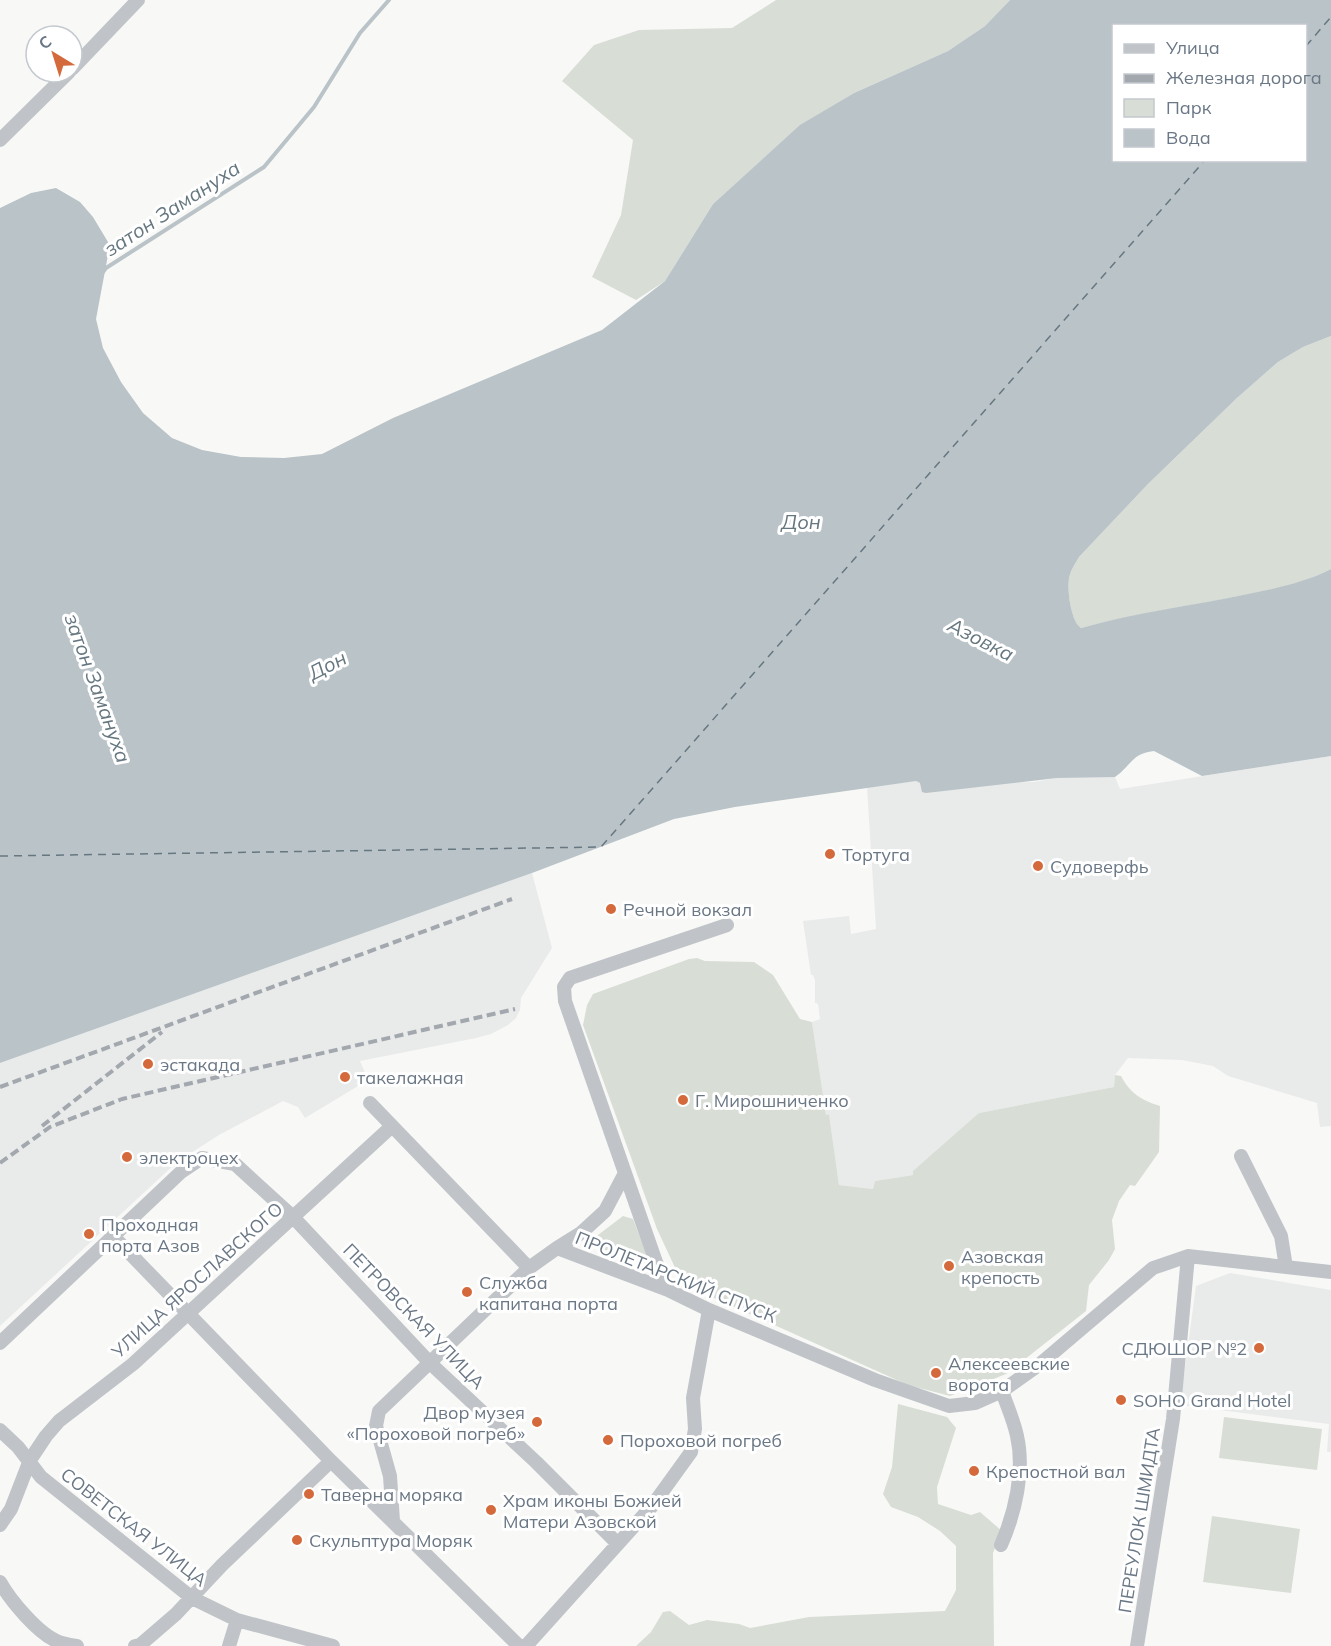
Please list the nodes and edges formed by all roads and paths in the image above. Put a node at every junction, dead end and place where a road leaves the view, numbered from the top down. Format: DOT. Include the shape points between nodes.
graph roads {
  1 [pos="138,0"];
  2 [pos="84,57"];
  3 [pos="58,84"];
  4 [pos="0,140"];
  5 [pos="727,925"];
  6 [pos="370,1103"];
  7 [pos="391,1126"];
  8 [pos="1241,1156"];
  9 [pos="625,1173"];
  10 [pos="293,1217"];
  11 [pos="114,1237"];
  12 [pos="557,1248"];
  13 [pos="1188,1256"];
  14 [pos="1286,1267"];
  15 [pos="529,1268"];
  16 [pos="1331,1272"];
  17 [pos="668,1290"];
  18 [pos="709,1310"];
  19 [pos="188,1314"];
  20 [pos="0,1343"];
  21 [pos="430,1363"];
  22 [pos="1002,1391"];
  23 [pos="0,1430"];
  24 [pos="30,1460"];
  25 [pos="331,1461"];
  26 [pos="393,1521"];
  27 [pos="0,1525"];
  28 [pos="618,1544"];
  29 [pos="1001,1545"];
  30 [pos="0,1582"];
  31 [pos="192,1598"];
  32 [pos="237,1620"];
  33 [pos="77,1646"];
  34 [pos="135,1646"];
  35 [pos="229,1646"];
  36 [pos="333,1646"];
  37 [pos="519,1646"];
  38 [pos="526,1646"];
  39 [pos="1137,1646"];
  1 -- 2 [label="street"];
  3 -- 4 [label="street"];
  5 -- 9 [label="street" via="570,978 564,987 565,1000"];
  6 -- 7 [label="street"];
  7 -- 10 [label="street, УЛИЦА ЯРОСЛАВСКОГО"];
  7 -- 15 [label="street"];
  8 -- 14 [label="street" via="1281,1236"];
  9 -- 12 [label="street" via="604,1211 581,1233"];
  9 -- 17 [label="street"];
  10 -- 11 [label="street, ПЕТРОВСКАЯ УЛИЦА" via="235,1164 202,1158 181,1172"];
  10 -- 19 [label="street, УЛИЦА ЯРОСЛАВСКОГО"];
  10 -- 21 [label="street, ПЕТРОВСКАЯ УЛИЦА"];
  11 -- 19 [label="street"];
  11 -- 20 [label="street"];
  12 -- 15 [label="street, ПРОЛЕТАРСКИЙ СПУСК"];
  12 -- 17 [label="street, ПРОЛЕТАРСКИЙ СПУСК"];
  13 -- 14 [label="street"];
  13 -- 22 [label="street" via="1154,1268"];
  13 -- 39 [label="street, ПЕРЕУЛОК ШМИДТА" via="1173,1419"];
  14 -- 16 [label="street"];
  15 -- 21 [label="street, ПРОЛЕТАРСКИЙ СПУСК"];
  17 -- 18 [label="street, ПРОЛЕТАРСКИЙ СПУСК"];
  18 -- 22 [label="street, ПРОЛЕТАРСКИЙ СПУСК" via="875,1380 949,1406 975,1403"];
  18 -- 28 [label="street" via="693,1398 692,1452"];
  19 -- 24 [label="street, УЛИЦА ЯРОСЛАВСКОГО" via="133,1365 59,1421"];
  19 -- 25 [label="street"];
  21 -- 26 [label="street, ПРОЛЕТАРСКИЙ СПУСК" via="379,1411 376,1426 390,1476"];
  21 -- 28 [label="street, ПЕТРОВСКАЯ УЛИЦА"];
  22 -- 29 [label="street" via="1017,1437 1020,1480"];
  23 -- 24 [label="street, СОВЕТСКАЯ УЛИЦА"];
  24 -- 27 [label="street, УЛИЦА ЯРОСЛАВСКОГО" via="11,1509"];
  24 -- 31 [label="street, СОВЕТСКАЯ УЛИЦА" via="42,1477"];
  25 -- 26 [label="street"];
  25 -- 31 [label="street"];
  26 -- 37 [label="street"];
  28 -- 38 [label="street"];
  30 -- 33 [label="street" via="30,1620 57,1641"];
  31 -- 32 [label="street, СОВЕТСКАЯ УЛИЦА"];
  31 -- 34 [label="street"];
  32 -- 35 [label="street"];
  32 -- 36 [label="street, СОВЕТСКАЯ УЛИЦА"];
}
